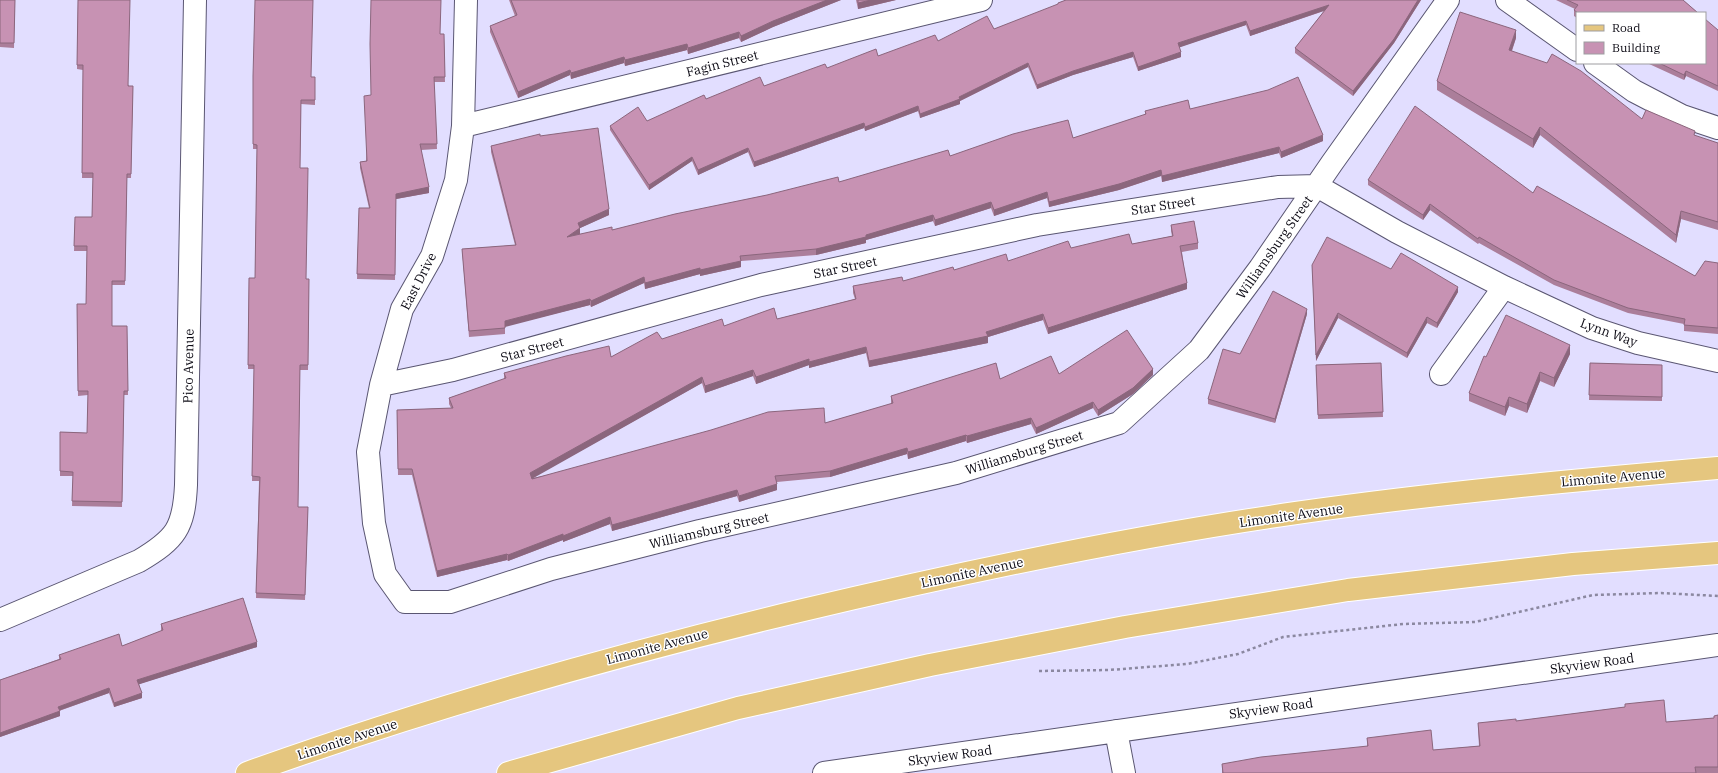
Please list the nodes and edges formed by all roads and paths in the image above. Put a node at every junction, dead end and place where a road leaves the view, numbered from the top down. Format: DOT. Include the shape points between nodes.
graph roads {
  1 [pos="195,0"];
  2 [pos="466,0"];
  3 [pos="981,0"];
  4 [pos="1448,0"];
  5 [pos="1507,0"];
  6 [pos="1576,49"];
  7 [pos="1596,64"];
  8 [pos="463,126"];
  9 [pos="1718,128"];
  10 [pos="1317,186"];
  11 [pos="1504,287"];
  12 [pos="1718,361"];
  13 [pos="1441,374"];
  14 [pos="382,385"];
  15 [pos="1718,468"];
  16 [pos="1718,553"];
  17 [pos="1718,596"];
  18 [pos="405,602"];
  19 [pos="0,620"];
  20 [pos="1718,645"];
  21 [pos="1033,672"];
  22 [pos="1116,731"];
  23 [pos="247,773"];
  24 [pos="508,773"];
  25 [pos="824,773"];
  26 [pos="1124,773"];
  1 -- 19 [label="street, Pico Avenue" via="186,477 185,507 181,522 173,537 139,561"];
  2 -- 8 [label="street, East Drive"];
  3 -- 8 [label="street, Fagin Street"];
  4 -- 10 [label="street, Williamsburg Street"];
  5 -- 6 [label="street"];
  7 -- 9 [label="street" via="1634,91 1682,116"];
  8 -- 14 [label="street, East Drive" via="456,180 432,256 402,310"];
  10 -- 11 [label="street, Lynn Way" via="1397,232"];
  10 -- 14 [label="street, Star Street" via="1278,187 1029,226 761,285 461,368"];
  10 -- 18 [label="street, Williamsburg Street" via="1199,350 1119,423 956,473 588,559 450,602"];
  11 -- 12 [label="street, Lynn Way" via="1592,328 1638,343"];
  11 -- 13 [label="street"];
  14 -- 18 [label="street, East Drive" via="368,452 374,523 385,574"];
  15 -- 23 [label="main road, Limonite Avenue" via="1515,486 1297,513 1136,539 897,588 588,664 330,743"];
  16 -- 24 [label="main road" via="1573,564 1348,590 1125,627 930,665 738,708"];
  17 -- 21 [label="path" via="1660,593 1593,595 1475,622 1403,624 1283,637 1238,654 1187,664"];
  20 -- 22 [label="street, Skyview Road"];
  22 -- 25 [label="street, Skyview Road"];
  22 -- 26 [label="street"];
}
